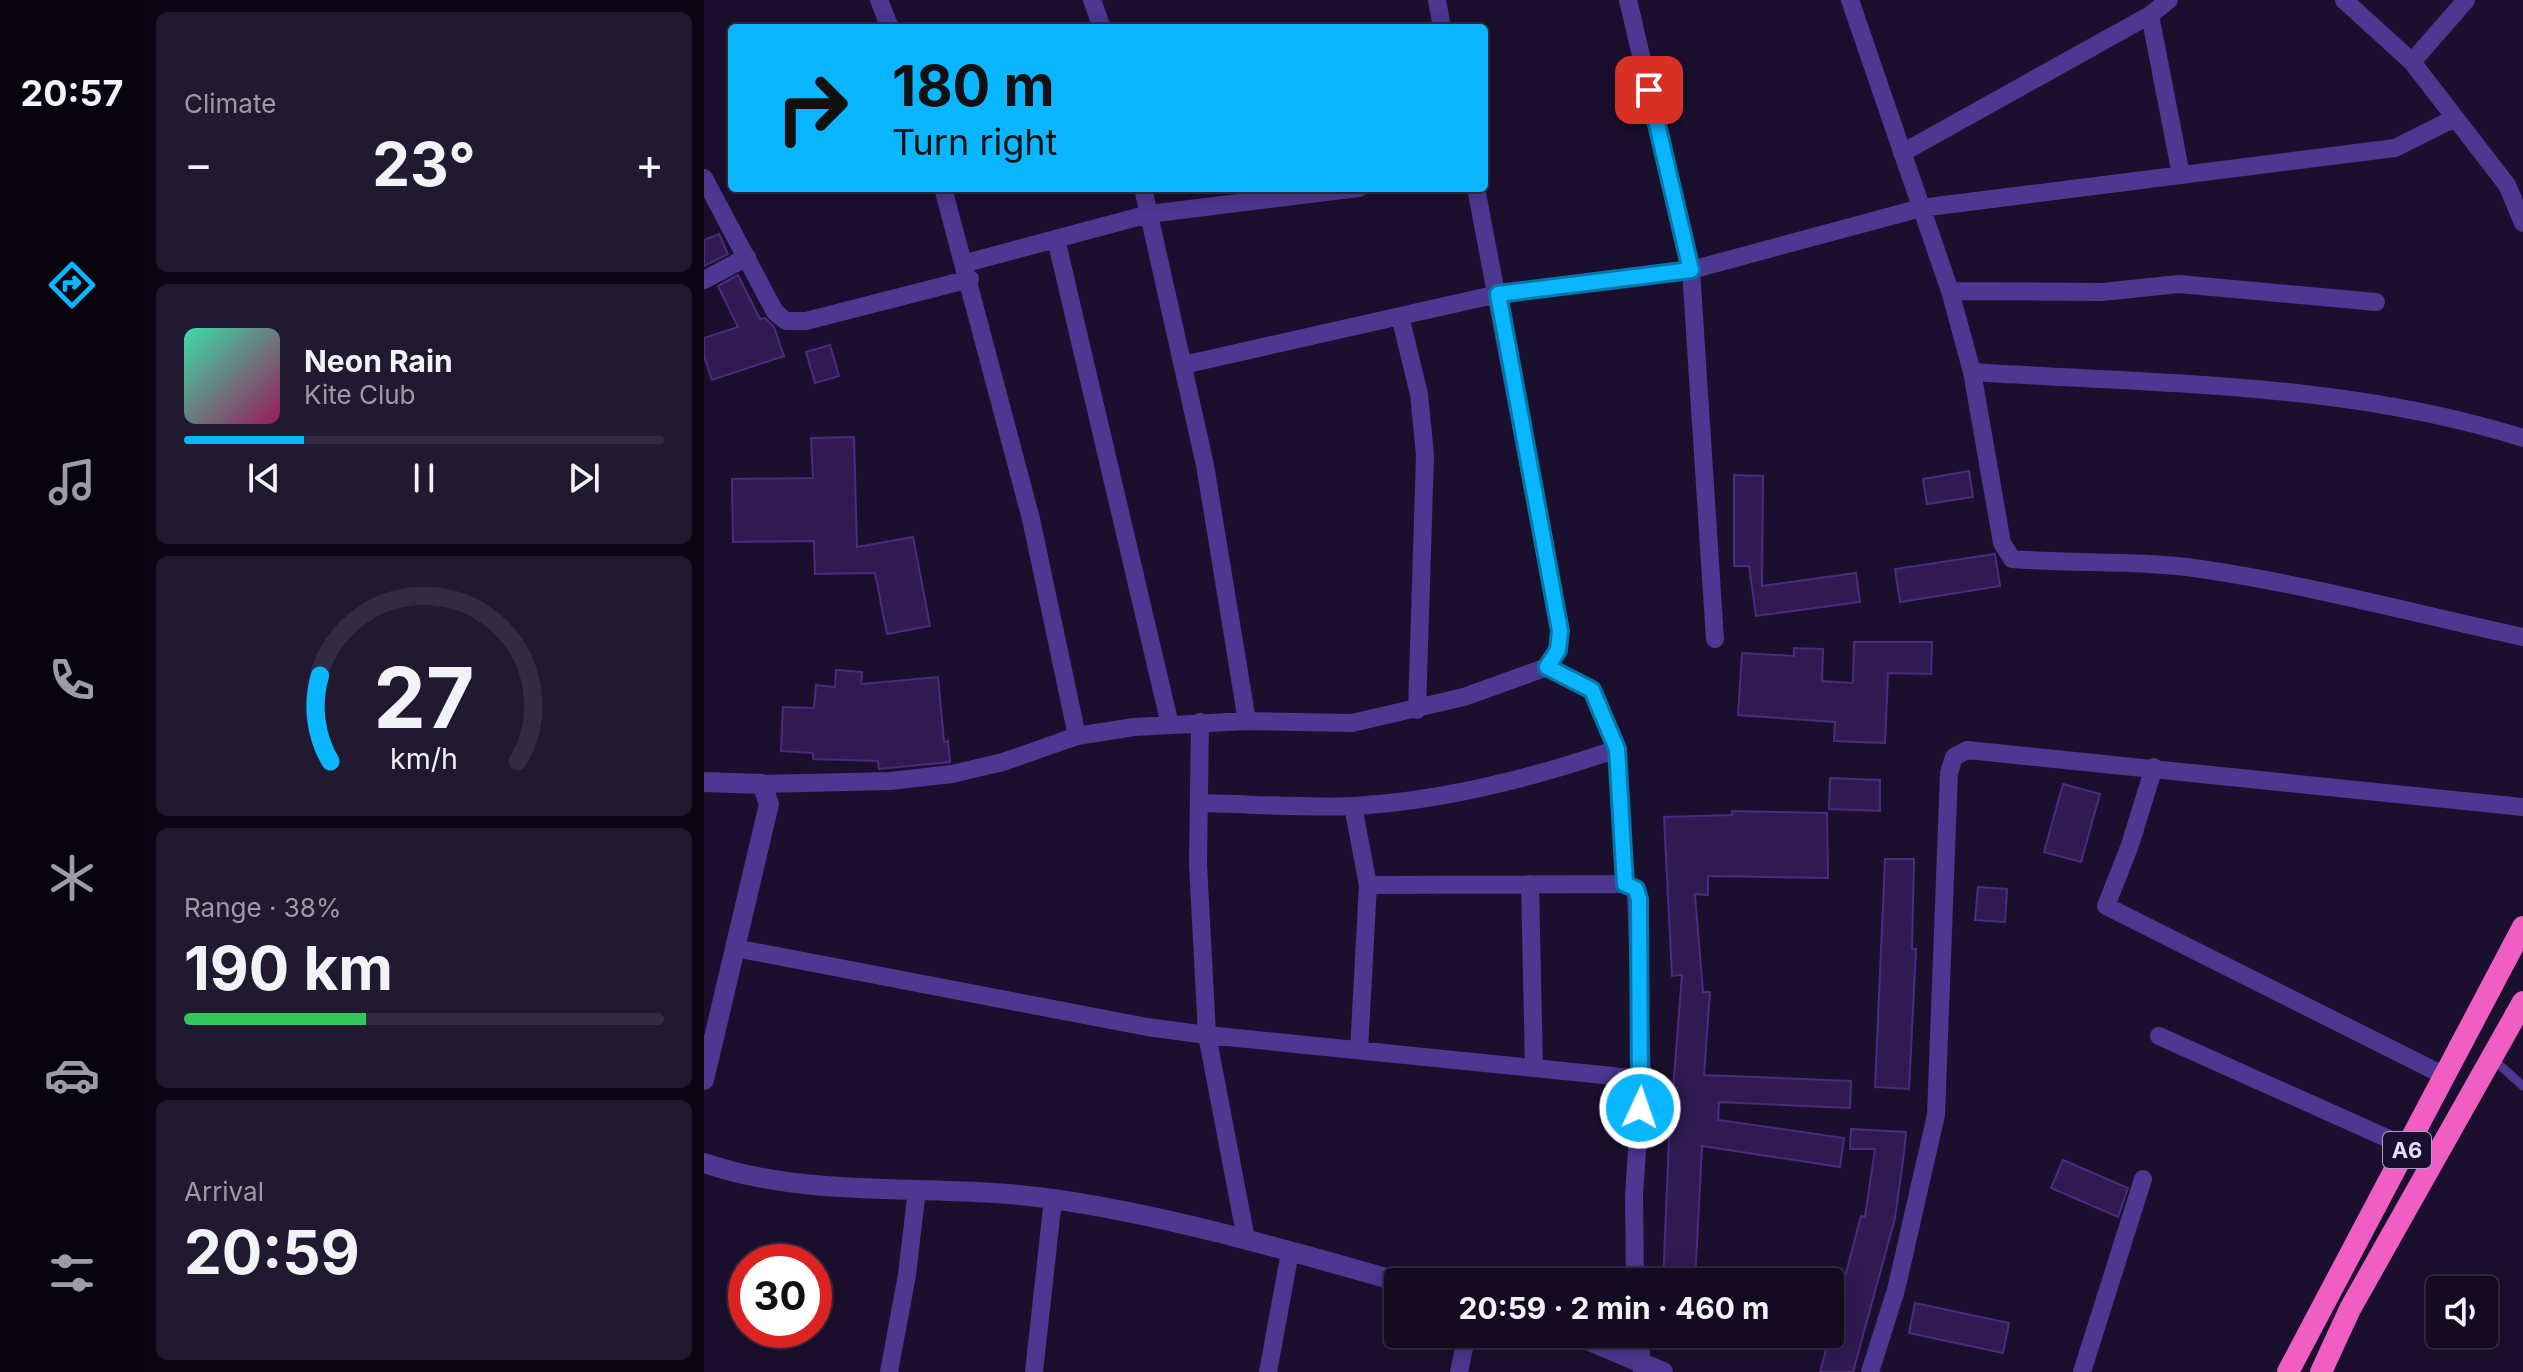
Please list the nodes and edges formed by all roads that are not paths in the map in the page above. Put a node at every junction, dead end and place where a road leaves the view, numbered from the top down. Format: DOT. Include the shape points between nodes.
graph roads {
  1 [pos="879,0"];
  2 [pos="1092,0"];
  3 [pos="1437,0"];
  4 [pos="1628,0"];
  5 [pos="1850,0"];
  6 [pos="2169,0"];
  7 [pos="2344,0"];
  8 [pos="2466,0"];
  9 [pos="2150,15"];
  10 [pos="888,24"];
  11 [pos="1101,24"];
  12 [pos="1441,24"];
  13 [pos="2412,62"];
  14 [pos="2455,118"];
  15 [pos="1902,153"];
  16 [pos="2181,175"];
  17 [pos="704,178"];
  18 [pos="944,192"];
  19 [pos="1144,192"];
  20 [pos="1327,192"];
  21 [pos="1477,192"];
  22 [pos="1921,208"];
  23 [pos="1149,214"];
  24 [pos="2523,223"];
  25 [pos="1056,239"];
  26 [pos="747,257"];
  27 [pos="1691,270"];
  28 [pos="968,271"];
  29 [pos="704,280"];
  30 [pos="1950,291"];
  31 [pos="1498,294"];
  32 [pos="2376,302"];
  33 [pos="1400,316"];
  34 [pos="1183,365"];
  35 [pos="1972,372"];
  36 [pos="2523,438"];
  37 [pos="2523,637"];
  38 [pos="1715,639"];
  39 [pos="1547,667"];
  40 [pos="1417,710"];
  41 [pos="1247,721"];
  42 [pos="1200,722"];
  43 [pos="1170,725"];
  44 [pos="1077,736"];
  45 [pos="1617,749"];
  46 [pos="2154,767"];
  47 [pos="704,782"];
  48 [pos="762,784"];
  49 [pos="1199,803"];
  50 [pos="1353,806"];
  51 [pos="2523,807"];
  52 [pos="1530,884"];
  53 [pos="1625,884"];
  54 [pos="1368,885"];
  55 [pos="2523,927"];
  56 [pos="735,948"];
  57 [pos="2514,966"];
  58 [pos="2523,1002"];
  59 [pos="1207,1035"];
  60 [pos="2159,1036"];
  61 [pos="1359,1050"];
  62 [pos="2494,1060"];
  63 [pos="1534,1068"];
  64 [pos="2445,1076"];
  65 [pos="1642,1079"];
  66 [pos="704,1080"];
  67 [pos="2523,1086"];
  68 [pos="2409,1148"];
  69 [pos="704,1163"];
  70 [pos="2143,1179"];
  71 [pos="917,1189"];
  72 [pos="1053,1199"];
  73 [pos="1246,1239"];
  74 [pos="1290,1252"];
  75 [pos="1635,1268"];
  76 [pos="1384,1277"];
  77 [pos="1464,1348"];
  78 [pos="1602,1348"];
  79 [pos="1642,1367"];
  80 [pos="889,1372"];
  81 [pos="1034,1372"];
  82 [pos="1268,1372"];
  83 [pos="1459,1372"];
  84 [pos="1663,1372"];
  85 [pos="1870,1372"];
  86 [pos="2082,1372"];
  87 [pos="2288,1372"];
  88 [pos="2321,1372"];
  1 -- 10 [label="street"];
  2 -- 11 [label="street"];
  3 -- 12 [label="street"];
  4 -- 27 [label="street"];
  5 -- 15 [label="street"];
  6 -- 9 [label="street"];
  7 -- 13 [label="street"];
  8 -- 13 [label="street"];
  9 -- 15 [label="street"];
  9 -- 16 [label="street"];
  13 -- 14 [label="street"];
  14 -- 16 [label="street" via="2395,148"];
  14 -- 24 [label="street" via="2507,185"];
  15 -- 22 [label="street"];
  16 -- 22 [label="street"];
  17 -- 26 [label="street"];
  18 -- 28 [label="street"];
  19 -- 23 [label="street"];
  20 -- 23 [label="street"];
  21 -- 31 [label="street"];
  22 -- 27 [label="street"];
  22 -- 30 [label="street"];
  23 -- 25 [label="street"];
  23 -- 34 [label="street"];
  25 -- 28 [label="street"];
  25 -- 43 [label="street"];
  26 -- 28 [label="street" via="775,312 786,321 806,321"];
  26 -- 29 [label="street"];
  27 -- 31 [label="street"];
  27 -- 38 [label="street"];
  28 -- 44 [label="street" via="1031,519"];
  30 -- 32 [label="street" via="2102,292 2179,284"];
  30 -- 35 [label="street"];
  31 -- 33 [label="street"];
  31 -- 39 [label="street" via="1560,631 1558,650"];
  33 -- 34 [label="street"];
  33 -- 40 [label="street" via="1419,394 1425,455"];
  34 -- 41 [label="street"];
  35 -- 36 [label="street" via="2339,397 2431,412"];
  35 -- 37 [label="street" via="2002,543 2012,559 2203,569"];
  39 -- 40 [label="street"];
  39 -- 45 [label="street" via="1592,690"];
  40 -- 41 [label="street" via="1352,723"];
  41 -- 42 [label="street"];
  42 -- 43 [label="street"];
  42 -- 49 [label="street"];
  43 -- 44 [label="street"];
  44 -- 48 [label="street" via="952,774"];
  45 -- 50 [label="street" via="1557,770 1468,790"];
  45 -- 53 [label="street"];
  46 -- 51 [label="street"];
  46 -- 64 [label="street" via="2106,906"];
  46 -- 85 [label="street" via="1967,750 1954,757 1949,773 1936,1115 1896,1290"];
  47 -- 48 [label="street"];
  48 -- 56 [label="street" via="769,804 766,827"];
  49 -- 50 [label="street"];
  49 -- 59 [label="street"];
  50 -- 54 [label="street"];
  52 -- 53 [label="street"];
  52 -- 54 [label="street"];
  52 -- 63 [label="street"];
  53 -- 65 [label="street" via="1636,889 1639,899"];
  54 -- 61 [label="street"];
  55 -- 57 [label="highway, A6"];
  56 -- 59 [label="street"];
  56 -- 66 [label="street"];
  57 -- 64 [label="highway, A6"];
  58 -- 62 [label="highway, A6"];
  59 -- 61 [label="street"];
  59 -- 73 [label="street"];
  60 -- 68 [label="street"];
  61 -- 63 [label="street"];
  62 -- 67 [label="lane"];
  62 -- 88 [label="highway, A6" via="2350,1309"];
  63 -- 65 [label="street"];
  64 -- 68 [label="highway, A6"];
  65 -- 75 [label="street"];
  68 -- 87 [label="highway, A6"];
  69 -- 71 [label="street" via="766,1177"];
  70 -- 86 [label="street"];
  71 -- 72 [label="street"];
  71 -- 80 [label="street"];
  72 -- 73 [label="street" via="1189,1223"];
  72 -- 81 [label="street"];
  73 -- 74 [label="street"];
  74 -- 76 [label="street"];
  74 -- 82 [label="street"];
  77 -- 83 [label="street"];
  78 -- 79 [label="street"];
  79 -- 84 [label="street"];
}
